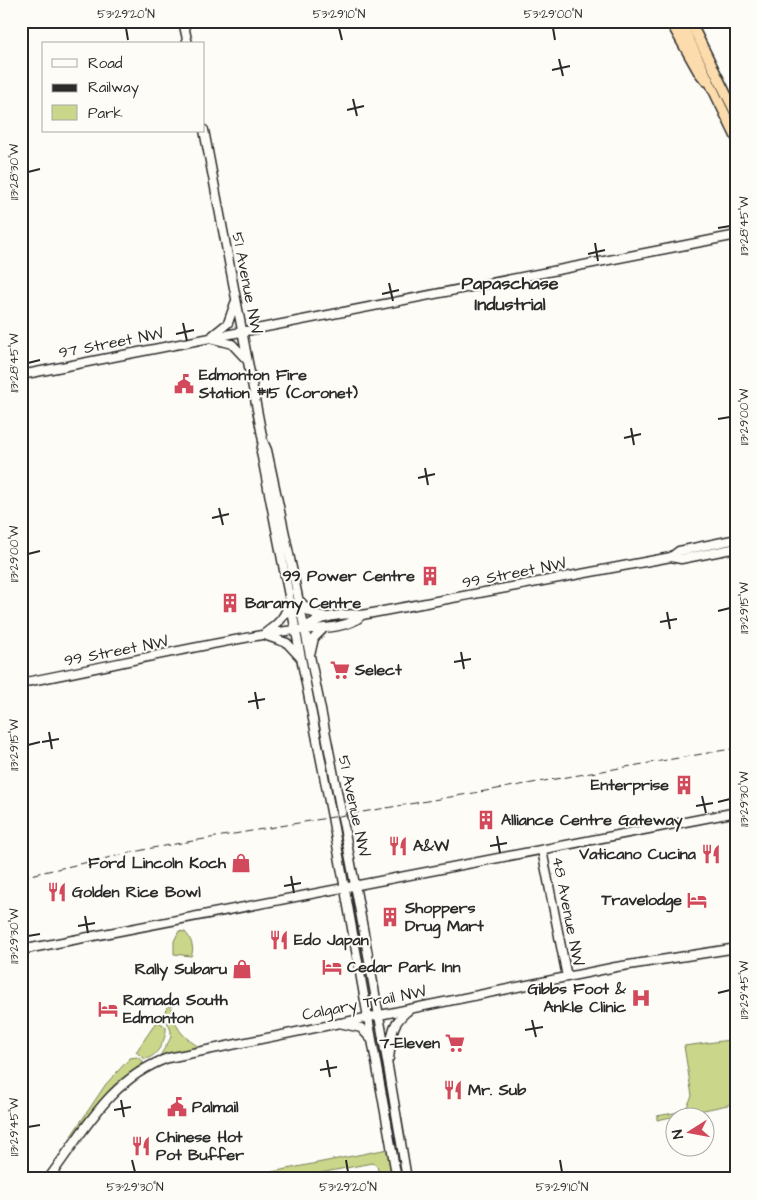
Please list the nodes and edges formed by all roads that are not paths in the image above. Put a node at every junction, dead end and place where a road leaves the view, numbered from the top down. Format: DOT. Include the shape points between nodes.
graph roads {
  1 [pos="184,21"];
  2 [pos="670,21"];
  3 [pos="680,21"];
  4 [pos="690,21"];
  5 [pos="188,42"];
  6 [pos="716,94"];
  7 [pos="737,116"];
  8 [pos="204,132"];
  9 [pos="737,139"];
  10 [pos="737,236"];
  11 [pos="236,299"];
  12 [pos="242,331"];
  13 [pos="209,338"];
  14 [pos="248,362"];
  15 [pos="21,375"];
  16 [pos="263,441"];
  17 [pos="737,539"];
  18 [pos="737,548"];
  19 [pos="671,557"];
  20 [pos="289,594"];
  21 [pos="299,598"];
  22 [pos="362,616"];
  23 [pos="330,618"];
  24 [pos="330,627"];
  25 [pos="304,628"];
  26 [pos="296,629"];
  27 [pos="262,635"];
  28 [pos="310,654"];
  29 [pos="302,660"];
  30 [pos="21,683"];
  31 [pos="737,812"];
  32 [pos="542,850"];
  33 [pos="339,857"];
  34 [pos="354,870"];
  35 [pos="357,885"];
  36 [pos="345,887"];
  37 [pos="325,891"];
  38 [pos="737,948"];
  39 [pos="21,950"];
  40 [pos="567,977"];
  41 [pos="411,1008"];
  42 [pos="380,1014"];
  43 [pos="367,1016"];
  44 [pos="337,1022"];
  45 [pos="373,1046"];
  46 [pos="388,1064"];
  47 [pos="48,1179"];
  48 [pos="397,1179"];
  49 [pos="407,1179"];
  1 -- 5 [label="main road"];
  2 -- 6 [label="highway" via="698,71"];
  3 -- 6 [label="highway"];
  4 -- 7 [label="highway"];
  6 -- 9 [label="highway"];
  8 -- 11 [label="main road, 51 Avenue NW"];
  10 -- 12 [label="main road, 97 Street NW"];
  11 -- 12 [label="main road, 51 Avenue NW"];
  11 -- 13 [label="main road" via="228,323"];
  12 -- 13 [label="main road, 97 Street NW"];
  12 -- 14 [label="main road, 51 Avenue NW"];
  13 -- 14 [label="main road" via="232,344"];
  13 -- 15 [label="main road, 97 Street NW"];
  14 -- 16 [label="main road, 51 Avenue NW"];
  16 -- 20 [label="main road, 51 Avenue NW" via="261,452"];
  16 -- 21 [label="main road, 51 Avenue NW"];
  17 -- 19 [label="main road, 99 Street NW" via="679,551"];
  18 -- 19 [label="main road, 99 Street NW" via="681,559"];
  19 -- 22 [label="main road, 99 Street NW"];
  20 -- 26 [label="main road, 51 Avenue NW"];
  20 -- 27 [label="main road" via="286,613"];
  21 -- 23 [label="main road" via="310,612"];
  21 -- 25 [label="main road, 51 Avenue NW"];
  22 -- 23 [label="main road, 99 Street NW" via="353,614"];
  22 -- 24 [label="main road, 99 Street NW" via="353,622"];
  23 -- 25 [label="main road, 99 Street NW" via="310,622"];
  24 -- 25 [label="main road, 99 Street NW"];
  24 -- 28 [label="main road" via="316,635"];
  25 -- 26 [label="main road, 99 Street NW"];
  25 -- 28 [label="main road, 51 Avenue NW"];
  26 -- 27 [label="main road, 99 Street NW"];
  26 -- 29 [label="main road, 51 Avenue NW"];
  27 -- 29 [label="main road" via="287,643"];
  27 -- 30 [label="main road, 99 Street NW"];
  28 -- 34 [label="main road, 51 Avenue NW"];
  29 -- 33 [label="main road, 51 Avenue NW"];
  31 -- 32 [label="main road"];
  32 -- 35 [label="main road"];
  32 -- 40 [label="main road, 48 Avenue NW"];
  33 -- 34 [label="main road" via="348,869"];
  33 -- 36 [label="main road, 51 Avenue NW"];
  33 -- 37 [label="main road" via="338,879"];
  34 -- 35 [label="main road, 51 Avenue NW"];
  35 -- 36 [label="main road"];
  35 -- 42 [label="main road, 51 Avenue NW"];
  36 -- 37 [label="main road"];
  36 -- 43 [label="main road, 51 Avenue NW"];
  37 -- 39 [label="main road"];
  38 -- 40 [label="main road, Calgary Trail NW"];
  40 -- 41 [label="main road, Calgary Trail NW"];
  41 -- 42 [label="main road, Calgary Trail NW"];
  41 -- 46 [label="main road" via="394,1025"];
  42 -- 43 [label="main road, Calgary Trail NW"];
  42 -- 46 [label="main road, 51 Avenue NW"];
  43 -- 44 [label="main road, Calgary Trail NW"];
  43 -- 45 [label="main road, 51 Avenue NW"];
  44 -- 45 [label="main road" via="364,1029"];
  44 -- 47 [label="main road, Calgary Trail NW" via="192,1051 149,1065 103,1102"];
  45 -- 48 [label="main road, 51 Avenue NW"];
  46 -- 49 [label="main road, 51 Avenue NW"];
}
